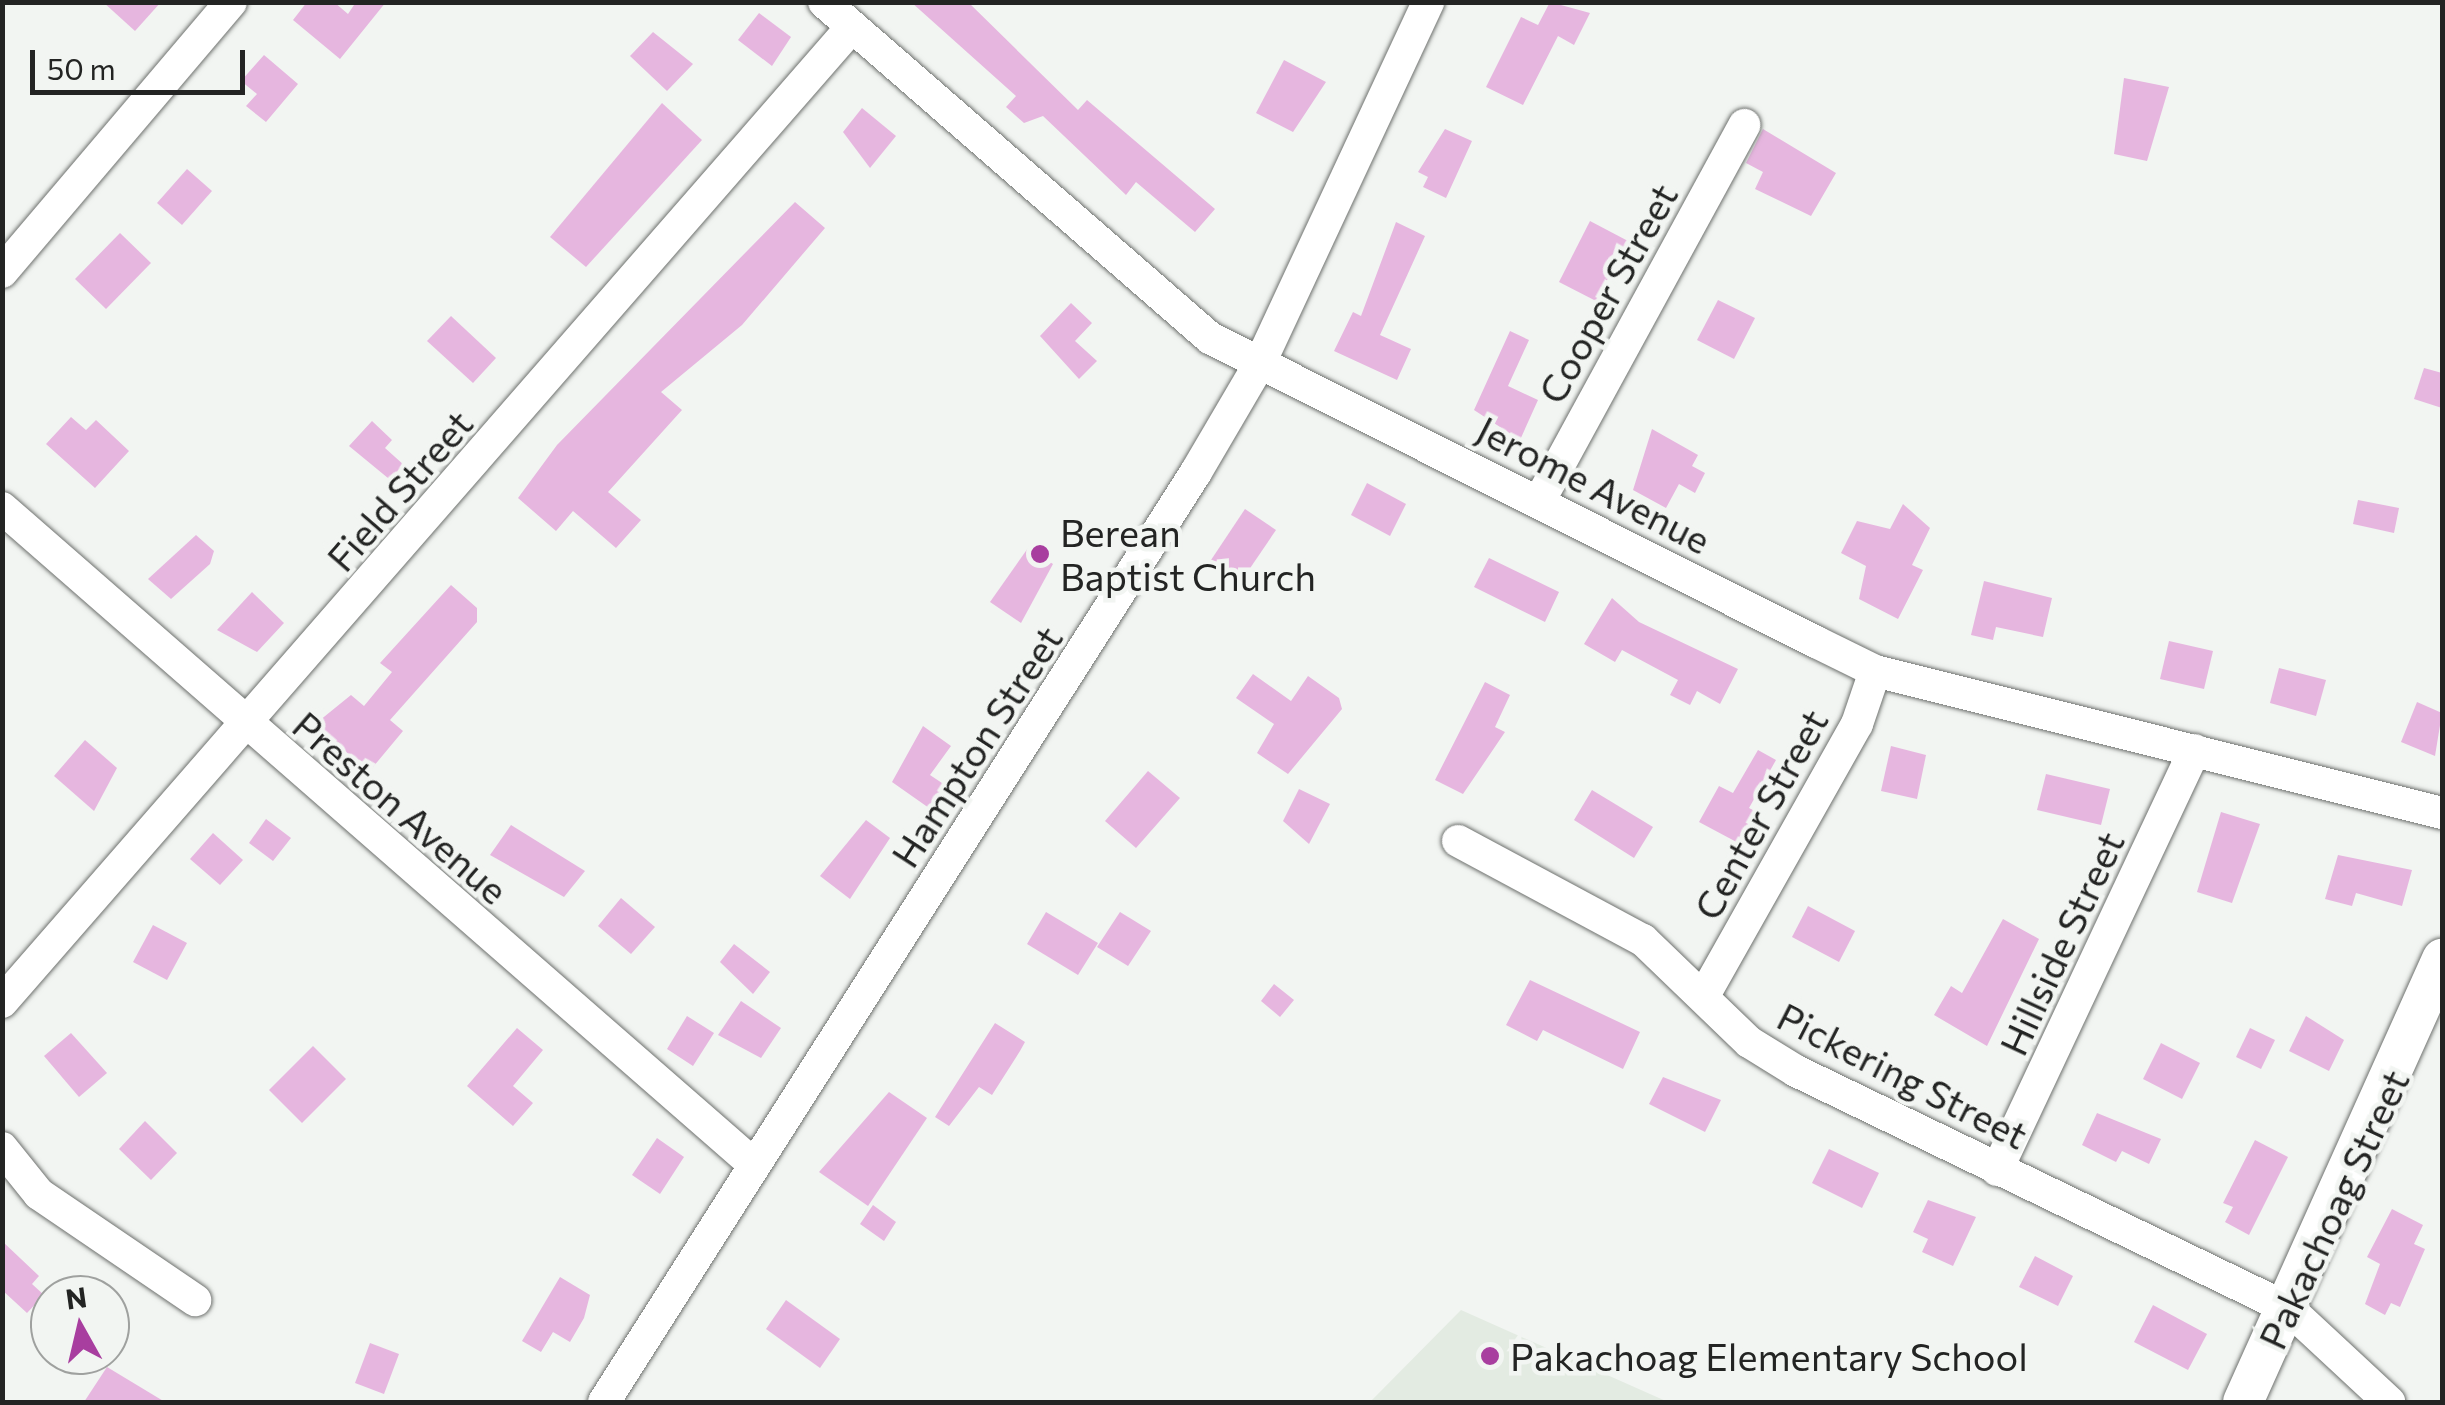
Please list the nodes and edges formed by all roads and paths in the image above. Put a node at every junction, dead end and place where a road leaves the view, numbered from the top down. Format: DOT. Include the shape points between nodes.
graph roads {
  1 [pos="231,2"];
  2 [pos="824,2"];
  3 [pos="1428,2"];
  4 [pos="852,27"];
  5 [pos="1744,125"];
  6 [pos="2,272"];
  7 [pos="1260,363"];
  8 [pos="1541,498"];
  9 [pos="2,508"];
  10 [pos="1875,671"];
  11 [pos="247,725"];
  12 [pos="2196,750"];
  13 [pos="2442,813"];
  14 [pos="1458,841"];
  15 [pos="2440,980"];
  16 [pos="1706,992"];
  17 [pos="2,1002"];
  18 [pos="2,1148"];
  19 [pos="751,1162"];
  20 [pos="1997,1170"];
  21 [pos="196,1300"];
  22 [pos="2289,1309"];
  23 [pos="604,1402"];
  24 [pos="2242,1402"];
  25 [pos="2388,1402"];
  1 -- 6 [label="street"];
  2 -- 4 [label="street, Jerome Avenue"];
  3 -- 7 [label="street, Hampton Street"];
  4 -- 7 [label="street, Jerome Avenue" via="1210,338"];
  4 -- 11 [label="street, Field Street"];
  5 -- 8 [label="street, Cooper Street"];
  7 -- 8 [label="street, Jerome Avenue"];
  7 -- 19 [label="street, Hampton Street" via="1069,680"];
  8 -- 10 [label="street, Jerome Avenue"];
  9 -- 11 [label="street, Preston Avenue"];
  10 -- 12 [label="street, Jerome Avenue"];
  10 -- 16 [label="street, Center Street" via="1857,724"];
  11 -- 17 [label="street, Field Street"];
  11 -- 19 [label="street, Preston Avenue"];
  12 -- 13 [label="street, Jerome Avenue"];
  12 -- 20 [label="street, Hillside Street"];
  14 -- 16 [label="street, Pickering Street" via="1643,940"];
  15 -- 22 [label="street, Pakachoag Street"];
  16 -- 20 [label="street, Pickering Street" via="1749,1042 1796,1071"];
  18 -- 21 [label="street" via="39,1194"];
  19 -- 23 [label="street, Hampton Street"];
  20 -- 22 [label="street, Pickering Street"];
  22 -- 24 [label="street, Pakachoag Street"];
  22 -- 25 [label="street, Pickering Street"];
}
